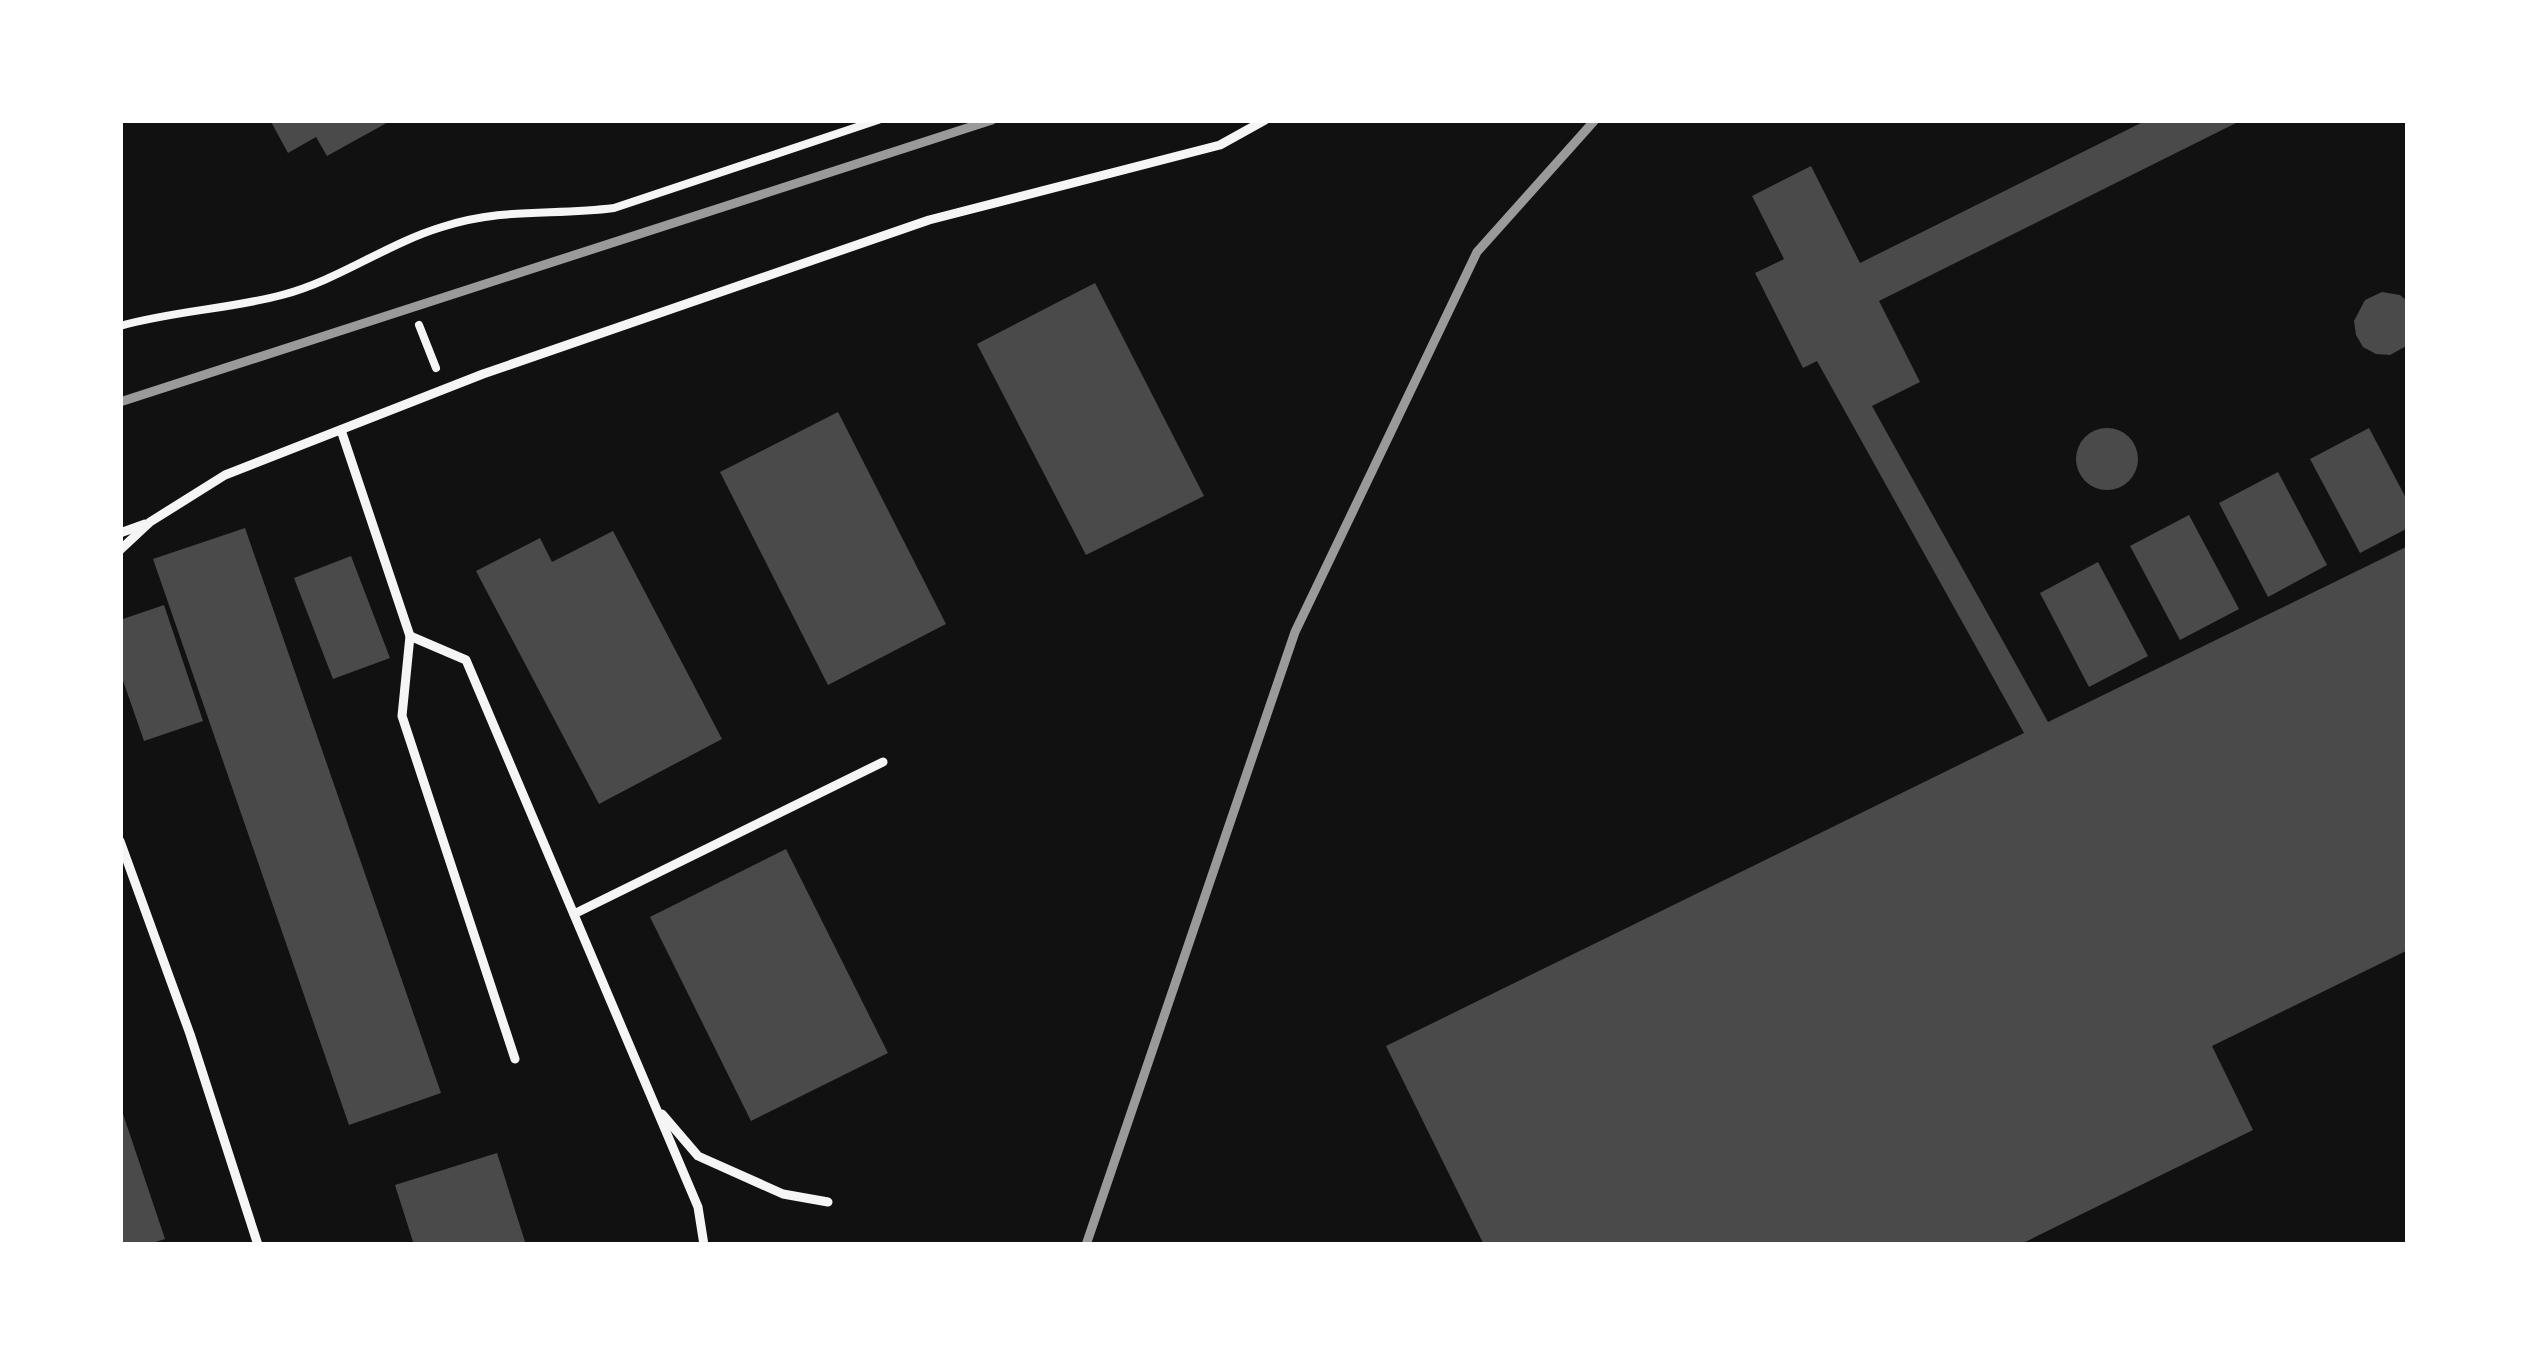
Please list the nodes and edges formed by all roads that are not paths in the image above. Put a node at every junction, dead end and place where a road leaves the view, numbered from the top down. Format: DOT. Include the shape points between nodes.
graph roads {
  1 [pos="1265,120"];
  2 [pos="341,430"];
  3 [pos="150,522"];
  4 [pos="120,533"];
  5 [pos="120,550"];
  6 [pos="410,636"];
  7 [pos="883,762"];
  8 [pos="120,841"];
  9 [pos="574,914"];
  10 [pos="514,1059"];
  11 [pos="654,1105"];
  12 [pos="827,1202"];
  13 [pos="258,1245"];
  14 [pos="704,1245"];
  1 -- 2 [label="lane" via="1220,146 929,220"];
  2 -- 3 [label="lane" via="225,475"];
  2 -- 6 [label="lane"];
  3 -- 4 [label="lane"];
  3 -- 5 [label="lane"];
  6 -- 9 [label="lane" via="466,660"];
  6 -- 10 [label="lane" via="402,716"];
  7 -- 9 [label="lane"];
  8 -- 13 [label="lane"];
  9 -- 11 [label="lane"];
  11 -- 12 [label="lane" via="698,1156 783,1194"];
  11 -- 14 [label="lane" via="698,1207"];
}
